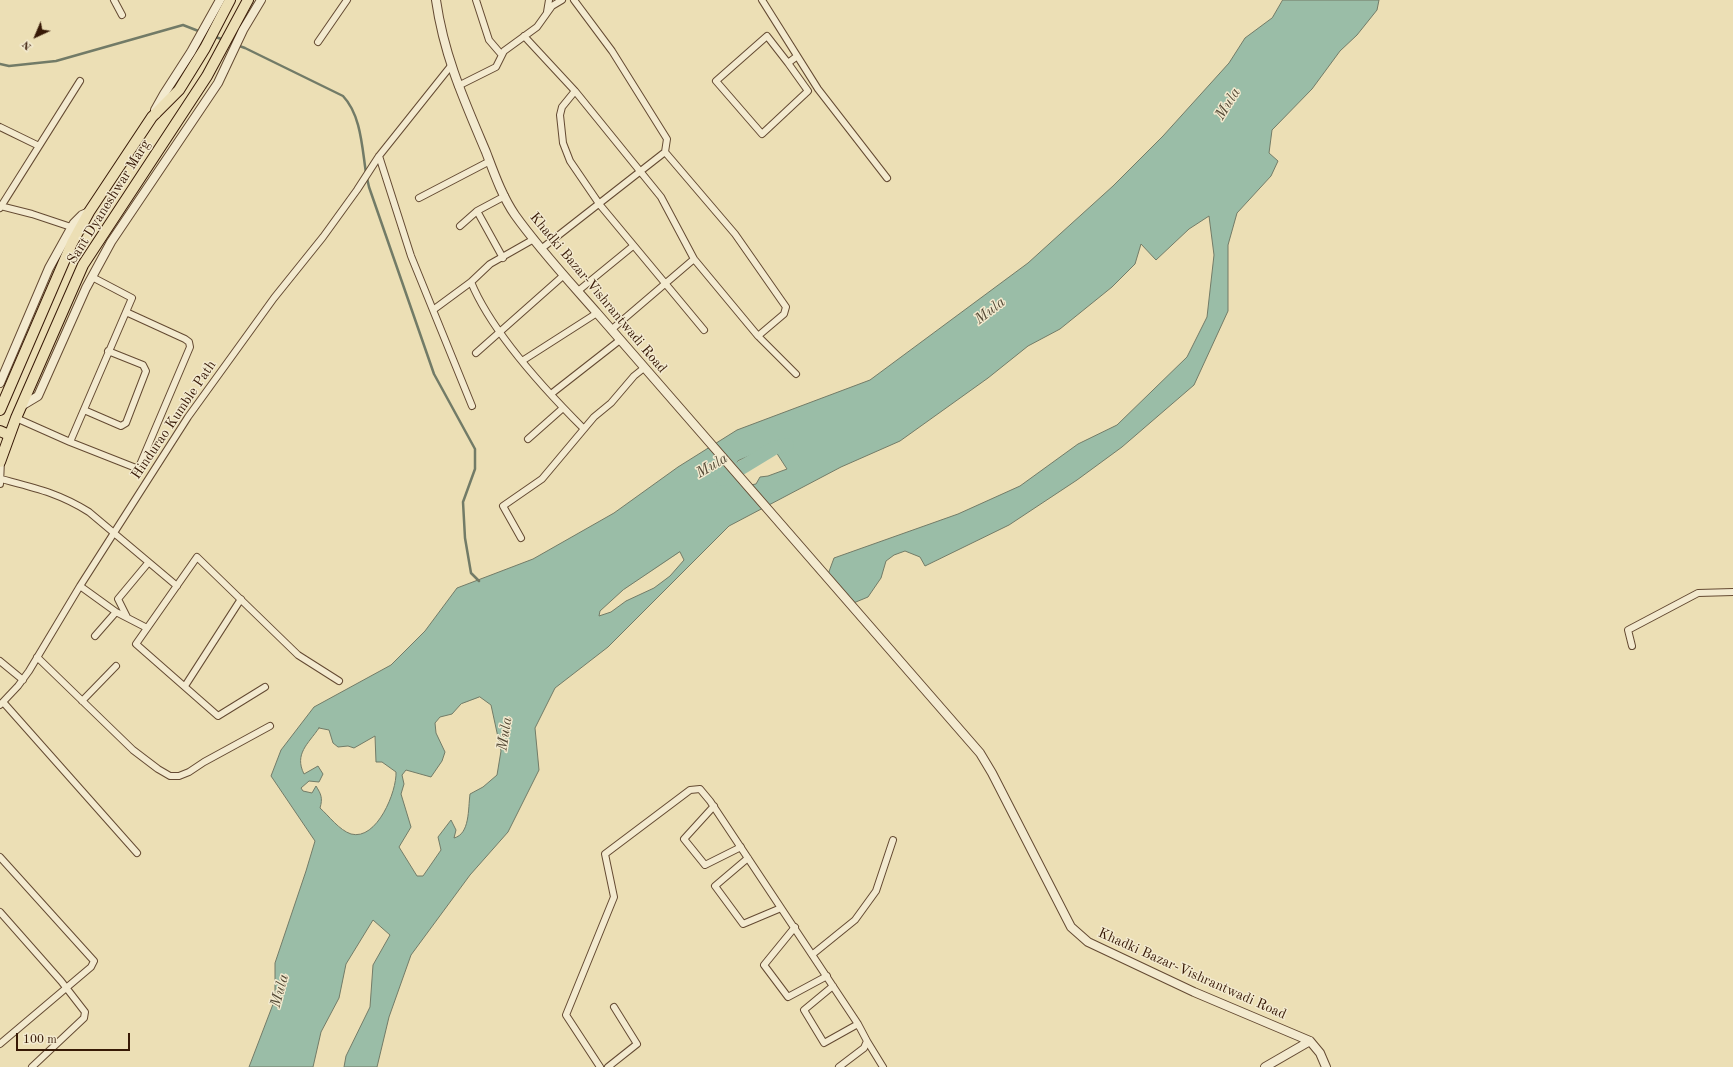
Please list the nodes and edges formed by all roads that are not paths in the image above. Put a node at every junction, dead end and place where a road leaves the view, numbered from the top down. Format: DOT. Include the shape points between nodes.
graph roads {
  1 [pos="114,0"];
  2 [pos="220,0"];
  3 [pos="230,0"];
  4 [pos="248,0"];
  5 [pos="262,0"];
  6 [pos="347,0"];
  7 [pos="436,0"];
  8 [pos="476,0"];
  9 [pos="548,0"];
  10 [pos="562,0"];
  11 [pos="574,0"];
  12 [pos="762,0"];
  13 [pos="547,14"];
  14 [pos="122,15"];
  15 [pos="215,17"];
  16 [pos="238,27"];
  17 [pos="524,36"];
  18 [pos="318,42"];
  19 [pos="501,54"];
  20 [pos="796,56"];
  21 [pos="788,63"];
  22 [pos="450,67"];
  23 [pos="80,81"];
  24 [pos="458,86"];
  25 [pos="574,91"];
  26 [pos="156,114"];
  27 [pos="0,127"];
  28 [pos="39,146"];
  29 [pos="664,152"];
  30 [pos="378,156"];
  31 [pos="490,162"];
  32 [pos="642,172"];
  33 [pos="887,178"];
  34 [pos="505,196"];
  35 [pos="419,198"];
  36 [pos="600,205"];
  37 [pos="0,207"];
  38 [pos="477,210"];
  39 [pos="89,212"];
  40 [pos="460,226"];
  41 [pos="71,227"];
  42 [pos="534,239"];
  43 [pos="633,246"];
  44 [pos="542,249"];
  45 [pos="503,258"];
  46 [pos="694,259"];
  47 [pos="564,276"];
  48 [pos="92,277"];
  49 [pos="471,282"];
  50 [pos="664,284"];
  51 [pos="578,291"];
  52 [pos="433,310"];
  53 [pos="126,312"];
  54 [pos="596,313"];
  55 [pos="611,330"];
  56 [pos="704,330"];
  57 [pos="501,333"];
  58 [pos="758,336"];
  59 [pos="620,340"];
  60 [pos="108,351"];
  61 [pos="476,353"];
  62 [pos="522,361"];
  63 [pos="644,368"];
  64 [pos="796,374"];
  65 [pos="0,383"];
  66 [pos="550,394"];
  67 [pos="23,405"];
  68 [pos="472,406"];
  69 [pos="564,408"];
  70 [pos="0,410"];
  71 [pos="84,410"];
  72 [pos="16,418"];
  73 [pos="584,429"];
  74 [pos="5,433"];
  75 [pos="528,439"];
  76 [pos="70,442"];
  77 [pos="1,460"];
  78 [pos="1,481"];
  79 [pos="113,534"];
  80 [pos="521,538"];
  81 [pos="148,563"];
  82 [pos="80,586"];
  83 [pos="177,586"];
  84 [pos="1733,592"];
  85 [pos="242,599"];
  86 [pos="116,612"];
  87 [pos="127,617"];
  88 [pos="147,628"];
  89 [pos="95,636"];
  90 [pos="1632,646"];
  91 [pos="37,657"];
  92 [pos="0,661"];
  93 [pos="116,666"];
  94 [pos="22,680"];
  95 [pos="339,681"];
  96 [pos="185,686"];
  97 [pos="265,687"];
  98 [pos="82,701"];
  99 [pos="2,704"];
  100 [pos="270,726"];
  101 [pos="714,806"];
  102 [pos="893,840"];
  103 [pos="741,847"];
  104 [pos="137,853"];
  105 [pos="0,857"];
  106 [pos="748,858"];
  107 [pos="781,908"];
  108 [pos="0,912"];
  109 [pos="794,927"];
  110 [pos="812,954"];
  111 [pos="826,976"];
  112 [pos="833,986"];
  113 [pos="66,988"];
  114 [pos="614,1007"];
  115 [pos="858,1024"];
  116 [pos="867,1041"];
  117 [pos="1310,1041"];
  118 [pos="0,1044"];
  119 [pos="32,1067"];
  120 [pos="600,1067"];
  121 [pos="608,1067"];
  122 [pos="839,1067"];
  123 [pos="883,1067"];
  124 [pos="1265,1067"];
  125 [pos="1326,1067"];
  1 -- 14 [label="street"];
  2 -- 15 [label="street"];
  3 -- 15 [label="main road"];
  4 -- 16 [label="main road"];
  5 -- 16 [label="street"];
  6 -- 18 [label="street"];
  7 -- 22 [label="street, Khadki Bazar-Vishrantwadi Road"];
  8 -- 19 [label="street" via="488,40"];
  9 -- 13 [label="street"];
  10 -- 13 [label="street" via="552,6"];
  11 -- 29 [label="street" via="612,51 667,139"];
  12 -- 20 [label="street"];
  13 -- 17 [label="street" via="537,27"];
  15 -- 26 [label="street" via="198,39 164,94 155,110"];
  15 -- 26 [label="main road, Sant Dyaneshwar Marg" via="205,48 179,90"];
  16 -- 48 [label="street" via="230,58 218,83 111,242"];
  16 -- 67 [label="main road, Sant Dyaneshwar Marg" via="83,265"];
  17 -- 19 [label="street"];
  17 -- 25 [label="street"];
  19 -- 24 [label="street" via="500,61 492,71"];
  20 -- 21 [label="street"];
  20 -- 33 [label="street" via="818,89"];
  21 -- 21 [label="street" via="808,91 762,134 716,81 766,36"];
  22 -- 24 [label="street, Khadki Bazar-Vishrantwadi Road"];
  22 -- 30 [label="street, Hindurao Kumble Path"];
  23 -- 28 [label="street"];
  24 -- 31 [label="street, Khadki Bazar-Vishrantwadi Road"];
  25 -- 32 [label="street"];
  25 -- 36 [label="street" via="562,107 560,115 563,143 570,161"];
  26 -- 39 [label="main road, Sant Dyaneshwar Marg"];
  27 -- 28 [label="street"];
  28 -- 37 [label="street"];
  29 -- 32 [label="street"];
  29 -- 58 [label="street" via="735,234 786,307 784,314"];
  30 -- 52 [label="street" via="411,256"];
  30 -- 79 [label="street, Hindurao Kumble Path" via="357,190 274,298 188,417"];
  31 -- 34 [label="street, Khadki Bazar-Vishrantwadi Road"];
  31 -- 35 [label="street"];
  32 -- 36 [label="street"];
  32 -- 46 [label="street" via="661,197"];
  34 -- 38 [label="street"];
  34 -- 42 [label="street, Khadki Bazar-Vishrantwadi Road" via="514,214"];
  36 -- 43 [label="street"];
  36 -- 44 [label="street"];
  37 -- 41 [label="street"];
  38 -- 40 [label="street"];
  38 -- 45 [label="street"];
  39 -- 41 [label="street" via="77,218"];
  39 -- 70 [label="main road, Sant Dyaneshwar Marg" via="72,243"];
  41 -- 65 [label="street" via="49,268"];
  42 -- 44 [label="street, Khadki Bazar-Vishrantwadi Road"];
  42 -- 45 [label="street"];
  43 -- 50 [label="street"];
  43 -- 51 [label="street"];
  44 -- 47 [label="street, Khadki Bazar-Vishrantwadi Road"];
  45 -- 49 [label="street" via="490,264"];
  46 -- 50 [label="street"];
  46 -- 58 [label="street"];
  47 -- 51 [label="street, Khadki Bazar-Vishrantwadi Road"];
  47 -- 57 [label="street"];
  48 -- 53 [label="street" via="132,298"];
  48 -- 67 [label="street" via="38,396"];
  49 -- 52 [label="street"];
  49 -- 57 [label="street" via="477,298"];
  50 -- 55 [label="street"];
  50 -- 56 [label="street"];
  51 -- 54 [label="street, Khadki Bazar-Vishrantwadi Road"];
  52 -- 68 [label="street"];
  53 -- 60 [label="street"];
  53 -- 76 [label="street" via="185,339 190,347 141,465 136,468"];
  54 -- 55 [label="street, Khadki Bazar-Vishrantwadi Road"];
  54 -- 62 [label="street"];
  55 -- 59 [label="street, Khadki Bazar-Vishrantwadi Road"];
  57 -- 61 [label="street"];
  57 -- 62 [label="street"];
  58 -- 64 [label="street"];
  59 -- 63 [label="street, Khadki Bazar-Vishrantwadi Road"];
  59 -- 66 [label="street"];
  60 -- 71 [label="street"];
  60 -- 71 [label="street" via="143,365 146,371 126,423 121,426"];
  62 -- 66 [label="street"];
  63 -- 73 [label="street"];
  63 -- 117 [label="street, Khadki Bazar-Vishrantwadi Road" via="980,754 1066,920 1078,934 1088,942 1194,992"];
  66 -- 69 [label="street"];
  67 -- 72 [label="main road, Sant Dyaneshwar Marg"];
  69 -- 73 [label="street"];
  69 -- 75 [label="street"];
  71 -- 76 [label="street"];
  72 -- 74 [label="main road, Sant Dyaneshwar Marg"];
  72 -- 76 [label="street"];
  73 -- 80 [label="street" via="542,479 503,506"];
  74 -- 77 [label="main road, Sant Dyaneshwar Marg"];
  77 -- 78 [label="street"];
  78 -- 79 [label="street" via="60,495 89,512"];
  79 -- 81 [label="street"];
  79 -- 82 [label="street, Hindurao Kumble Path"];
  81 -- 83 [label="street"];
  81 -- 87 [label="street" via="118,599"];
  82 -- 86 [label="street"];
  82 -- 91 [label="street, Hindurao Kumble Path"];
  83 -- 85 [label="street" via="197,557"];
  83 -- 88 [label="street"];
  84 -- 90 [label="street" via="1698,593 1628,630"];
  85 -- 95 [label="street" via="298,655"];
  85 -- 96 [label="street"];
  86 -- 87 [label="street"];
  86 -- 89 [label="street"];
  87 -- 88 [label="street"];
  88 -- 96 [label="street" via="136,644"];
  91 -- 94 [label="street, Hindurao Kumble Path"];
  91 -- 98 [label="street"];
  92 -- 94 [label="street"];
  93 -- 98 [label="street"];
  94 -- 99 [label="street, Hindurao Kumble Path"];
  96 -- 97 [label="street" via="218,716"];
  98 -- 100 [label="street" via="133,750 170,776 189,772"];
  99 -- 104 [label="street"];
  101 -- 103 [label="street"];
  101 -- 103 [label="street" via="684,839 705,865"];
  101 -- 120 [label="street" via="700,789 690,790 605,854 614,897 566,1015"];
  102 -- 110 [label="street" via="876,891 855,920"];
  103 -- 106 [label="street"];
  105 -- 113 [label="street" via="93,957 94,964"];
  106 -- 107 [label="street"];
  106 -- 107 [label="street" via="715,886 743,924"];
  107 -- 109 [label="street"];
  108 -- 113 [label="street"];
  109 -- 110 [label="street"];
  109 -- 111 [label="street" via="764,965 788,997"];
  110 -- 111 [label="street"];
  111 -- 112 [label="street"];
  112 -- 115 [label="street"];
  112 -- 115 [label="street" via="804,1010 824,1043"];
  113 -- 118 [label="street"];
  113 -- 119 [label="street" via="85,1017"];
  114 -- 121 [label="street" via="637,1044"];
  115 -- 116 [label="street"];
  116 -- 122 [label="street" via="864,1048"];
  116 -- 123 [label="street"];
  117 -- 124 [label="street"];
  117 -- 125 [label="street" via="1320,1053"];
}
